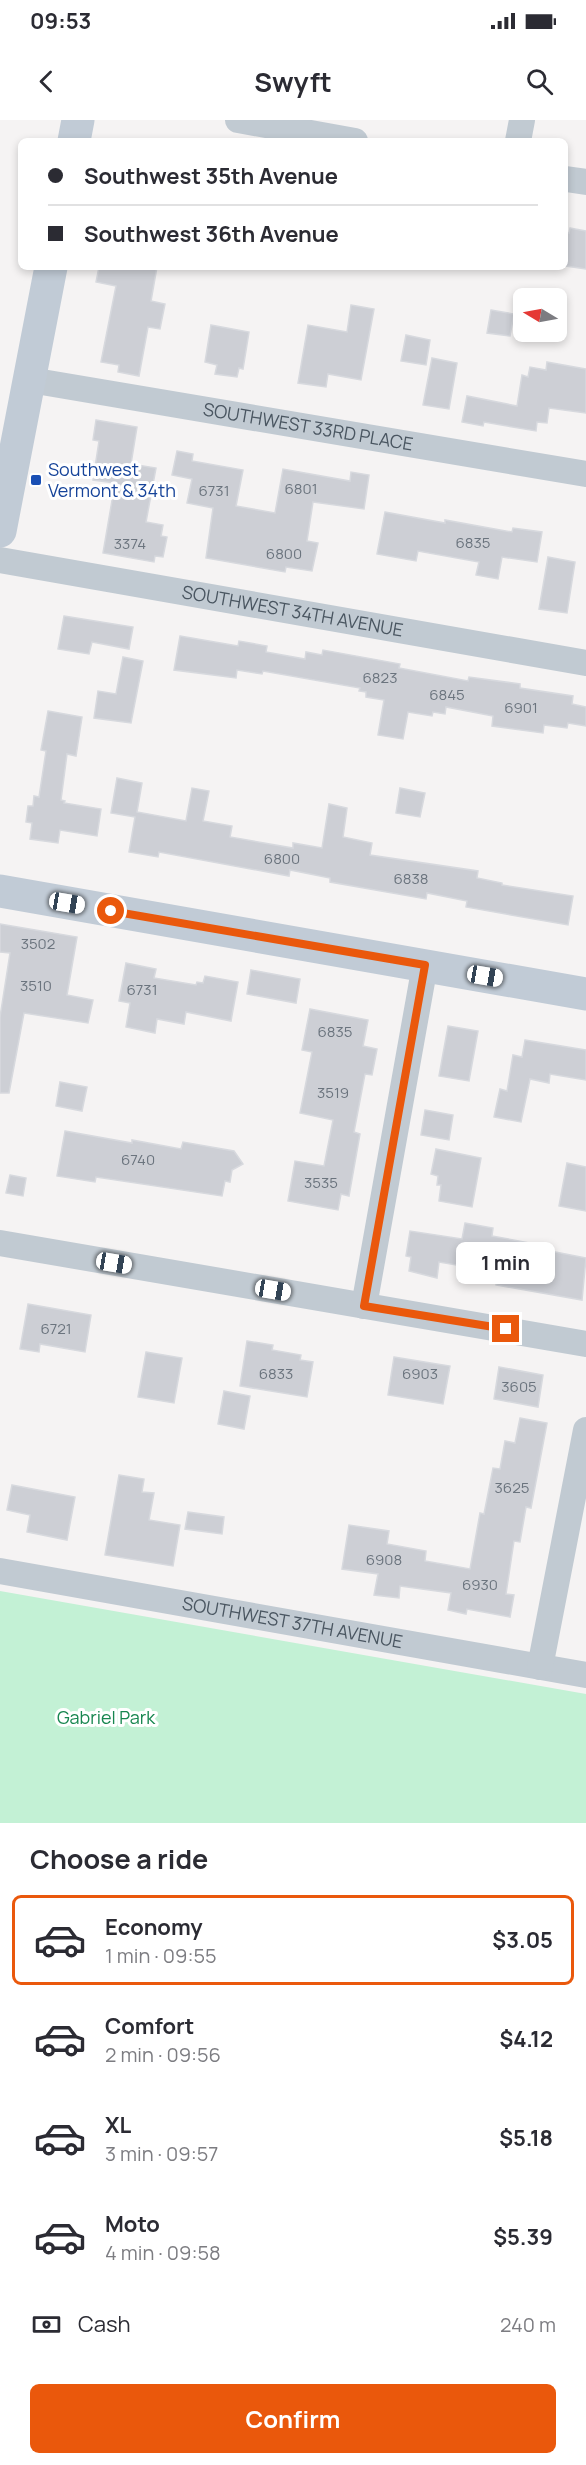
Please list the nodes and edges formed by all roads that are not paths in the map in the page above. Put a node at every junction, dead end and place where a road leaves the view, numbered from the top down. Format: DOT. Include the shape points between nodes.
graph roads {
  1 [pos="78,120"];
  2 [pos="238,120"];
  3 [pos="522,120"];
  4 [pos="264,122"];
  5 [pos="75,138"];
  6 [pos="341,138"];
  7 [pos="519,138"];
  8 [pos="568,179"];
  9 [pos="586,182"];
  10 [pos="50,270"];
  11 [pos="30,380"];
  12 [pos="586,474"];
  13 [pos="0,531"];
  14 [pos="0,560"];
  15 [pos="586,663"];
  16 [pos="0,891"];
  17 [pos="425,965"];
  18 [pos="586,994"];
  19 [pos="0,1244"];
  20 [pos="364,1306"];
  21 [pos="586,1344"];
  22 [pos="586,1430"];
  23 [pos="0,1571"];
  24 [pos="540,1667"];
  25 [pos="586,1675"];
  1 -- 5 [label="street"];
  2 -- 4 [label="street"];
  3 -- 7 [label="street"];
  4 -- 6 [label="street"];
  8 -- 9 [label="street"];
  10 -- 11 [label="street"];
  11 -- 12 [label="street, SOUTHWEST 33RD PLACE"];
  11 -- 13 [label="street"];
  14 -- 15 [label="street, SOUTHWEST 34TH AVENUE"];
  16 -- 17 [label="street"];
  17 -- 18 [label="street"];
  17 -- 20 [label="street"];
  19 -- 20 [label="street"];
  20 -- 21 [label="street"];
  22 -- 24 [label="street"];
  23 -- 24 [label="street, SOUTHWEST 37TH AVENUE"];
  24 -- 25 [label="street, SOUTHWEST 37TH AVENUE"];
}
